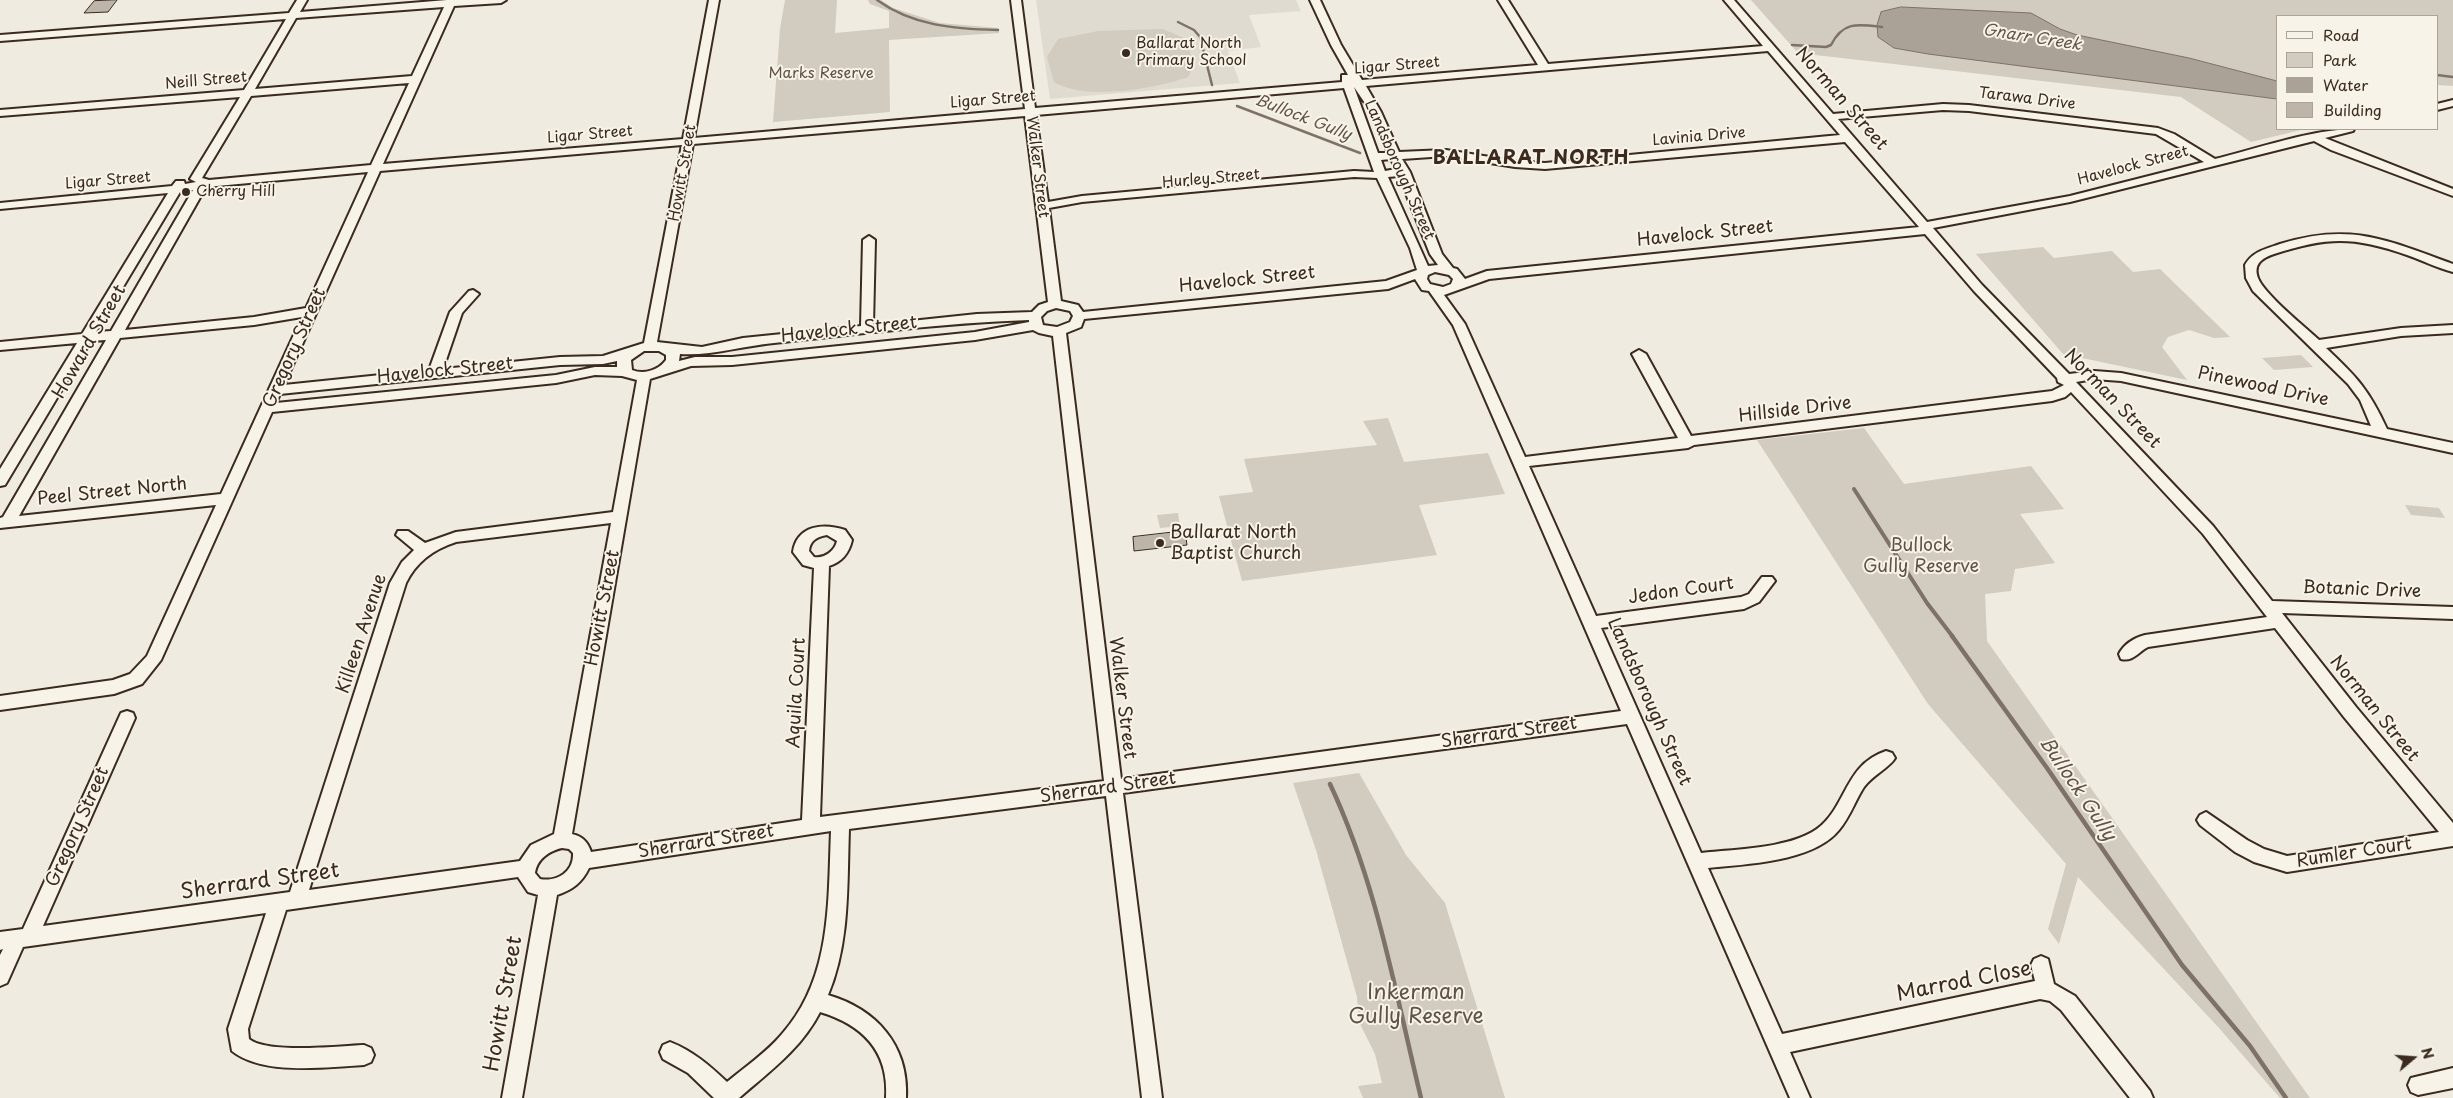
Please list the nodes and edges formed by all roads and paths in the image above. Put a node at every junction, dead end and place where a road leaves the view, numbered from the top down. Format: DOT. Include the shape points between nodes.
graph roads {
  1 [pos="302,0"];
  2 [pos="500,0"];
  3 [pos="714,0"];
  4 [pos="1016,0"];
  5 [pos="1315,0"];
  6 [pos="1503,0"];
  7 [pos="1729,0"];
  8 [pos="451,2"];
  9 [pos="293,16"];
  10 [pos="0,38"];
  11 [pos="1772,48"];
  12 [pos="1545,68"];
  13 [pos="415,79"];
  14 [pos="1354,84"];
  15 [pos="247,93"];
  16 [pos="2451,105"];
  17 [pos="2438,107"];
  18 [pos="1030,112"];
  19 [pos="0,113"];
  20 [pos="1830,117"];
  21 [pos="2345,130"];
  22 [pos="1848,138"];
  23 [pos="2314,138"];
  24 [pos="689,141"];
  25 [pos="1396,155"];
  26 [pos="1373,157"];
  27 [pos="2211,162"];
  28 [pos="376,168"];
  29 [pos="1404,172"];
  30 [pos="1381,174"];
  31 [pos="197,182"];
  32 [pos="125,189"];
  33 [pos="2453,193"];
  34 [pos="0,196"];
  35 [pos="0,206"];
  36 [pos="1042,206"];
  37 [pos="1925,228"];
  38 [pos="868,240"];
  39 [pos="2453,268"];
  40 [pos="1449,270"];
  41 [pos="1423,273"];
  42 [pos="1487,275"];
  43 [pos="1388,285"];
  44 [pos="1455,287"];
  45 [pos="1432,289"];
  46 [pos="473,294"];
  47 [pos="1055,304"];
  48 [pos="312,311"];
  49 [pos="1079,316"];
  50 [pos="1035,320"];
  51 [pos="1459,324"];
  52 [pos="867,329"];
  53 [pos="2453,329"];
  54 [pos="118,331"];
  55 [pos="1060,332"];
  56 [pos="90,334"];
  57 [pos="0,340"];
  58 [pos="650,345"];
  59 [pos="2316,345"];
  60 [pos="0,346"];
  61 [pos="669,349"];
  62 [pos="631,353"];
  63 [pos="1639,354"];
  64 [pos="667,368"];
  65 [pos="626,372"];
  66 [pos="434,374"];
  67 [pos="644,377"];
  68 [pos="2067,382"];
  69 [pos="275,390"];
  70 [pos="268,408"];
  71 [pos="2381,432"];
  72 [pos="1688,442"];
  73 [pos="2453,448"];
  74 [pos="1521,462"];
  75 [pos="0,481"];
  76 [pos="228,499"];
  77 [pos="620,517"];
  78 [pos="4,523"];
  79 [pos="403,536"];
  80 [pos="424,550"];
  81 [pos="822,562"];
  82 [pos="1767,581"];
  83 [pos="2269,607"];
  84 [pos="2453,613"];
  85 [pos="2280,621"];
  86 [pos="1592,623"];
  87 [pos="2127,654"];
  88 [pos="0,703"];
  89 [pos="1633,716"];
  90 [pos="127,718"];
  91 [pos="1886,758"];
  92 [pos="1113,787"];
  93 [pos="2206,820"];
  94 [pos="840,823"];
  95 [pos="811,826"];
  96 [pos="2453,837"];
  97 [pos="562,840"];
  98 [pos="582,861"];
  99 [pos="1698,861"];
  100 [pos="527,868"];
  101 [pos="549,888"];
  102 [pos="288,900"];
  103 [pos="15,938"];
  104 [pos="2041,965"];
  105 [pos="0,977"];
  106 [pos="2046,990"];
  107 [pos="817,1001"];
  108 [pos="1777,1045"];
  109 [pos="670,1052"];
  110 [pos="364,1055"];
  111 [pos="2453,1078"];
  112 [pos="2418,1085"];
  113 [pos="726,1097"];
  114 [pos="512,1098"];
  115 [pos="896,1098"];
  116 [pos="1152,1098"];
  117 [pos="1800,1098"];
  118 [pos="2143,1098"];
  1 -- 9 [label="street, Howard Street"];
  2 -- 8 [label="street"];
  3 -- 24 [label="street, Howitt Street"];
  4 -- 18 [label="street, Walker Street"];
  5 -- 14 [label="street, Landsborough Street"];
  6 -- 12 [label="street"];
  7 -- 11 [label="street, Norman Street"];
  8 -- 9 [label="street"];
  8 -- 13 [label="street, Gregory Street"];
  9 -- 10 [label="street"];
  9 -- 15 [label="street, Howard Street"];
  11 -- 12 [label="street, Ligar Street"];
  11 -- 20 [label="street, Norman Street"];
  12 -- 14 [label="street, Ligar Street"];
  13 -- 15 [label="street, Neill Street"];
  13 -- 28 [label="street, Gregory Street"];
  14 -- 18 [label="street, Ligar Street"];
  14 -- 25 [label="street, Landsborough Street" via="1376,112"];
  14 -- 26 [label="street, Landsborough Street"];
  15 -- 19 [label="street, Neill Street"];
  15 -- 31 [label="street, Howard Street"];
  16 -- 17 [label="street"];
  18 -- 24 [label="street, Ligar Street"];
  18 -- 36 [label="street, Walker Street"];
  20 -- 22 [label="street, Norman Street"];
  20 -- 27 [label="street, Tarawa Drive" via="1943,106 1969,108 2158,131"];
  21 -- 23 [label="street, Havelock Street"];
  22 -- 25 [label="street, Lavinia Drive" via="1545,166 1446,153"];
  22 -- 37 [label="street, Norman Street"];
  23 -- 27 [label="street, Havelock Street"];
  23 -- 33 [label="street"];
  24 -- 28 [label="street, Ligar Street"];
  24 -- 58 [label="street, Howitt Street"];
  25 -- 26 [label="street, Lavinia Drive"];
  25 -- 29 [label="street, Landsborough Street"];
  26 -- 30 [label="street, Landsborough Street"];
  27 -- 37 [label="street, Havelock Street" via="2070,199"];
  28 -- 31 [label="street, Ligar Street"];
  28 -- 48 [label="street, Gregory Street"];
  29 -- 30 [label="street, Hurley Street"];
  29 -- 40 [label="street, Landsborough Street" via="1436,254"];
  30 -- 36 [label="street, Hurley Street" via="1356,180 1080,206"];
  30 -- 41 [label="street, Landsborough Street" via="1409,238 1420,255"];
  31 -- 32 [label="street, Ligar Street"];
  31 -- 54 [label="street, Howard Street"];
  31 -- 56 [label="street, Howard Street"];
  32 -- 34 [label="street, Ligar Street"];
  32 -- 35 [label="street, Ligar Street"];
  36 -- 47 [label="street, Walker Street"];
  37 -- 42 [label="street, Havelock Street"];
  37 -- 68 [label="street, Norman Street"];
  38 -- 52 [label="street"];
  39 -- 59 [label="street" via="2368,240 2344,236 2315,239 2257,256 2249,270 2252,282"];
  40 -- 41 [label="street, Havelock Street" via="1434,268"];
  40 -- 42 [label="street, Havelock Street"];
  40 -- 44 [label="street, Landsborough Street" via="1459,280"];
  41 -- 43 [label="street, Havelock Street"];
  41 -- 45 [label="street, Landsborough Street" via="1422,283"];
  42 -- 44 [label="street, Havelock Street"];
  43 -- 45 [label="street, Havelock Street"];
  43 -- 49 [label="street, Havelock Street"];
  44 -- 45 [label="street, Havelock Street" via="1444,291"];
  44 -- 51 [label="street, Landsborough Street"];
  45 -- 51 [label="street, Landsborough Street"];
  46 -- 66 [label="street" via="456,312"];
  47 -- 49 [label="street" via="1074,308"];
  47 -- 50 [label="street" via="1043,308"];
  48 -- 54 [label="street" via="254,321"];
  48 -- 69 [label="street, Gregory Street"];
  49 -- 55 [label="street" via="1076,324"];
  50 -- 52 [label="street, Havelock Street" via="977,318"];
  50 -- 55 [label="street" via="1045,331"];
  50 -- 64 [label="street, Havelock Street" via="975,336 695,362"];
  51 -- 74 [label="street, Landsborough Street"];
  52 -- 61 [label="street, Havelock Street" via="743,342 702,350"];
  53 -- 59 [label="street" via="2401,332"];
  54 -- 56 [label="street"];
  54 -- 78 [label="street, Howard Street"];
  55 -- 92 [label="street, Walker Street" via="1061,363"];
  56 -- 57 [label="street"];
  56 -- 60 [label="street"];
  56 -- 75 [label="street, Howard Street"];
  58 -- 61 [label="street, Havelock Street"];
  58 -- 62 [label="street, Havelock Street"];
  59 -- 71 [label="street" via="2360,390"];
  61 -- 64 [label="street" via="673,358"];
  62 -- 65 [label="street" via="623,364"];
  62 -- 66 [label="street, Havelock Street" via="603,360 560,361"];
  63 -- 72 [label="street"];
  64 -- 67 [label="street, Havelock Street"];
  65 -- 67 [label="street, Havelock Street"];
  65 -- 70 [label="street, Havelock Street" via="596,371 560,378"];
  66 -- 69 [label="street, Havelock Street"];
  67 -- 77 [label="street, Howitt Street"];
  68 -- 71 [label="street, Pinewood Drive" via="2094,375 2121,377"];
  68 -- 72 [label="street, Hillside Drive" via="2058,395 2052,396"];
  68 -- 83 [label="street, Norman Street" via="2180,499"];
  69 -- 70 [label="street, Gregory Street"];
  70 -- 76 [label="street, Gregory Street"];
  71 -- 73 [label="street, Pinewood Drive"];
  72 -- 74 [label="street, Hillside Drive"];
  74 -- 86 [label="street, Landsborough Street"];
  76 -- 78 [label="street, Peel Street North"];
  76 -- 88 [label="street, Gregory Street" via="153,660 138,677 123,685 101,690"];
  77 -- 80 [label="street, Killeen Avenue" via="465,536 439,542"];
  77 -- 97 [label="street, Howitt Street"];
  79 -- 80 [label="street"];
  80 -- 102 [label="street, Killeen Avenue" via="410,562 398,583"];
  81 -- 95 [label="street, Aquila Court"];
  82 -- 86 [label="street, Jedon Court" via="1754,598 1744,603"];
  83 -- 84 [label="street, Botanic Drive"];
  83 -- 85 [label="street, Norman Street"];
  85 -- 87 [label="street" via="2145,641"];
  85 -- 96 [label="street, Norman Street"];
  86 -- 89 [label="street, Landsborough Street"];
  89 -- 92 [label="street, Sherrard Street"];
  89 -- 99 [label="street, Landsborough Street"];
  90 -- 103 [label="street, Gregory Street"];
  91 -- 99 [label="street" via="1873,764 1862,775 1832,826 1815,840 1791,847"];
  92 -- 94 [label="street, Sherrard Street"];
  92 -- 116 [label="street, Walker Street"];
  93 -- 96 [label="street, Rumler Court" via="2241,846 2260,856 2288,864"];
  94 -- 95 [label="street, Sherrard Street"];
  94 -- 107 [label="street" via="834,945 826,980"];
  95 -- 98 [label="street, Sherrard Street"];
  97 -- 98 [label="street" via="577,844 582,850"];
  97 -- 100 [label="street" via="540,849"];
  98 -- 101 [label="street" via="572,878"];
  99 -- 108 [label="street, Landsborough Street"];
  100 -- 101 [label="street" via="526,875 532,884"];
  100 -- 102 [label="street, Sherrard Street"];
  101 -- 114 [label="street, Howitt Street"];
  102 -- 103 [label="street, Sherrard Street"];
  102 -- 110 [label="street, Killeen Avenue" via="238,1029 239,1044 246,1051 257,1054"];
  103 -- 105 [label="street, Gregory Street"];
  104 -- 106 [label="street"];
  106 -- 108 [label="street, Marrod Close"];
  106 -- 118 [label="street, Marrod Close" via="2072,1008"];
  107 -- 113 [label="street" via="797,1032 773,1058"];
  107 -- 115 [label="street" via="851,1013 871,1028 894,1068"];
  108 -- 117 [label="street, Landsborough Street"];
  109 -- 113 [label="street" via="695,1066"];
  111 -- 112 [label="street"];
}
